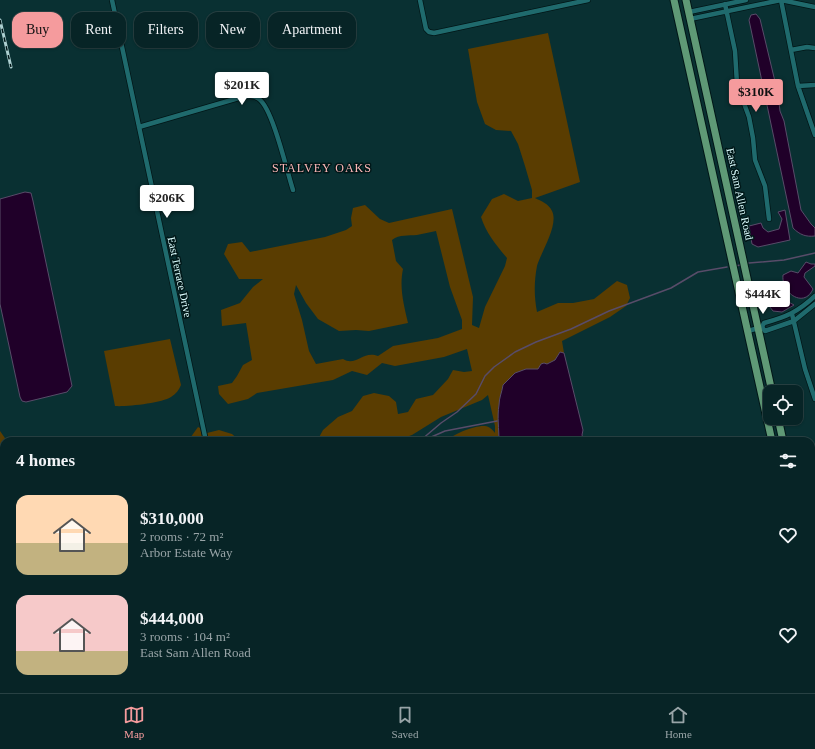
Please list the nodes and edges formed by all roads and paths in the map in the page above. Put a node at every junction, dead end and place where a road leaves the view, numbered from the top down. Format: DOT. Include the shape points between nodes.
graph roads {
  1 [pos="112,0"];
  2 [pos="420,0"];
  3 [pos="588,0"];
  4 [pos="674,0"];
  5 [pos="686,0"];
  6 [pos="746,0"];
  7 [pos="781,0"];
  8 [pos="725,4"];
  9 [pos="714,6"];
  10 [pos="815,6"];
  11 [pos="726,10"];
  12 [pos="715,13"];
  13 [pos="690,15"];
  14 [pos="815,48"];
  15 [pos="791,50"];
  16 [pos="815,85"];
  17 [pos="798,86"];
  18 [pos="139,127"];
  19 [pos="815,135"];
  20 [pos="293,190"];
  21 [pos="769,218"];
  22 [pos="814,300"];
  23 [pos="807,307"];
  24 [pos="792,314"];
  25 [pos="779,319"];
  26 [pos="794,320"];
  27 [pos="781,325"];
  28 [pos="760,328"];
  29 [pos="748,331"];
  30 [pos="771,385"];
  31 [pos="815,399"];
  32 [pos="780,425"];
  33 [pos="205,437"];
  34 [pos="771,437"];
  35 [pos="782,437"];
  1 -- 18 [label="street, East Terrace Drive"];
  2 -- 3 [label="street" via="426,29 434,33"];
  4 -- 29 [label="main road"];
  5 -- 13 [label="main road, East Sam Allen Road"];
  6 -- 8 [label="street"];
  7 -- 10 [label="street"];
  7 -- 11 [label="street"];
  7 -- 15 [label="street"];
  8 -- 9 [label="street"];
  8 -- 11 [label="street"];
  9 -- 12 [label="street"];
  9 -- 13 [label="street"];
  11 -- 12 [label="street"];
  11 -- 21 [label="street" via="735,51 737,84 749,117 756,167 765,186"];
  12 -- 13 [label="street"];
  13 -- 28 [label="main road, East Sam Allen Road"];
  14 -- 15 [label="street"];
  15 -- 17 [label="street"];
  16 -- 17 [label="street"];
  17 -- 19 [label="street"];
  18 -- 20 [label="street" via="242,97 259,98 274,129"];
  18 -- 33 [label="street, East Terrace Drive"];
  22 -- 23 [label="street"];
  23 -- 24 [label="street"];
  23 -- 26 [label="street"];
  24 -- 25 [label="street"];
  24 -- 26 [label="street"];
  25 -- 27 [label="street"];
  25 -- 28 [label="street" via="764,323"];
  26 -- 27 [label="street"];
  26 -- 31 [label="street"];
  27 -- 28 [label="street" via="765,331"];
  28 -- 29 [label="street"];
  28 -- 30 [label="main road, East Sam Allen Road"];
  29 -- 34 [label="main road"];
  32 -- 35 [label="main road"];
}
